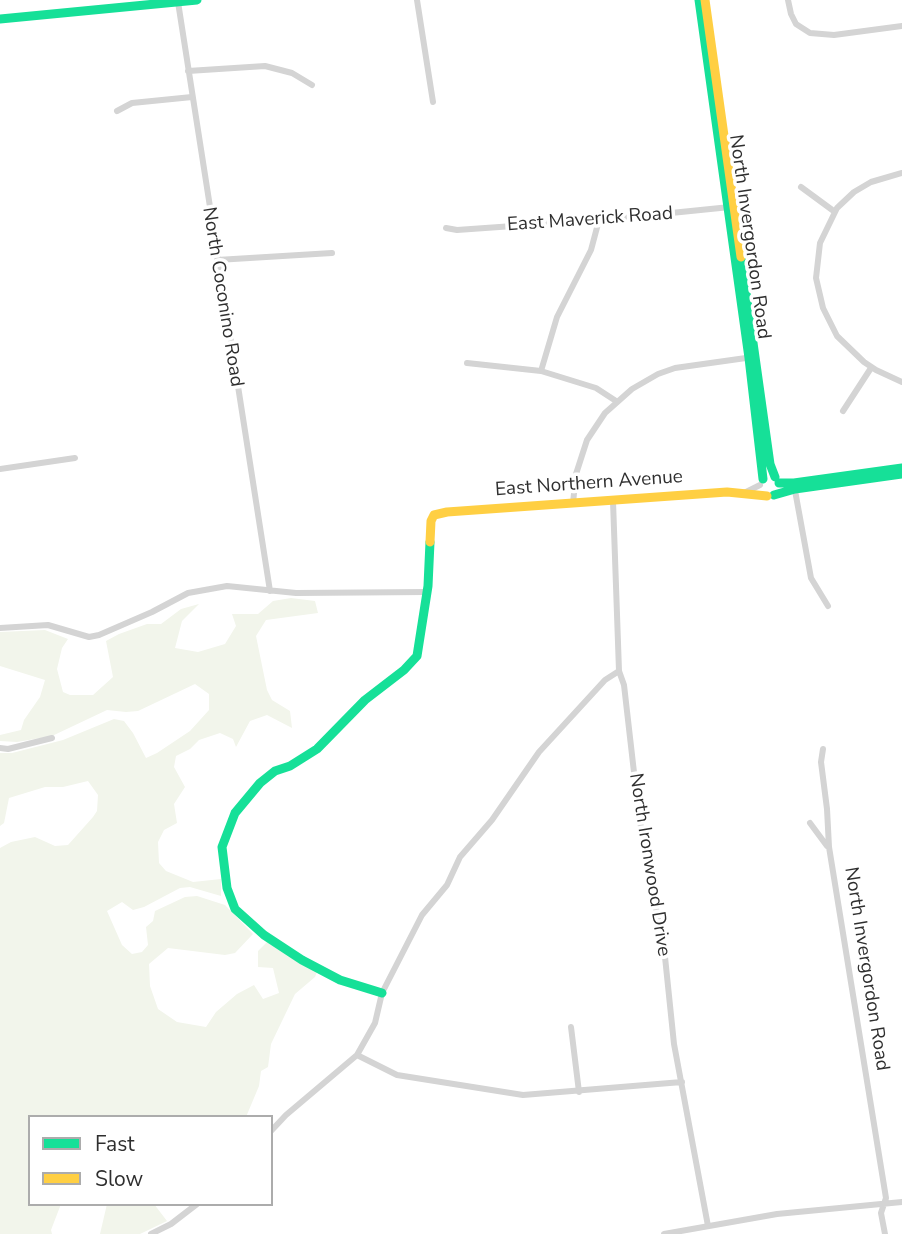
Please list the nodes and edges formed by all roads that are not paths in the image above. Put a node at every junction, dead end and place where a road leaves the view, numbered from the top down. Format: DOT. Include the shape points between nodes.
graph roads {
  1 [pos="197,0"];
  2 [pos="417,0"];
  3 [pos="699,0"];
  4 [pos="705,0"];
  5 [pos="788,0"];
  6 [pos="178,2"];
  7 [pos="99,5"];
  8 [pos="0,19"];
  9 [pos="902,26"];
  10 [pos="188,71"];
  11 [pos="312,85"];
  12 [pos="192,97"];
  13 [pos="433,102"];
  14 [pos="117,111"];
  15 [pos="902,173"];
  16 [pos="801,187"];
  17 [pos="730,207"];
  18 [pos="835,212"];
  19 [pos="599,220"];
  20 [pos="446,228"];
  21 [pos="332,253"];
  22 [pos="217,260"];
  23 [pos="752,357"];
  24 [pos="467,363"];
  25 [pos="871,368"];
  26 [pos="541,371"];
  27 [pos="902,382"];
  28 [pos="616,401"];
  29 [pos="843,411"];
  30 [pos="75,458"];
  31 [pos="902,468"];
  32 [pos="0,469"];
  33 [pos="902,474"];
  34 [pos="777,480"];
  35 [pos="761,482"];
  36 [pos="795,486"];
  37 [pos="742,493"];
  38 [pos="770,496"];
  39 [pos="612,501"];
  40 [pos="573,503"];
  41 [pos="270,591"];
  42 [pos="426,592"];
  43 [pos="828,606"];
  44 [pos="0,628"];
  45 [pos="619,671"];
  46 [pos="52,738"];
  47 [pos="0,748"];
  48 [pos="823,748"];
  49 [pos="810,823"];
  50 [pos="828,847"];
  51 [pos="382,993"];
  52 [pos="571,1027"];
  53 [pos="357,1055"];
  54 [pos="682,1082"];
  55 [pos="579,1092"];
  56 [pos="273,1129"];
  57 [pos="902,1202"];
  58 [pos="883,1205"];
  59 [pos="194,1206"];
  60 [pos="708,1226"];
  61 [pos="151,1234"];
  62 [pos="664,1234"];
  63 [pos="885,1234"];
  1 -- 6 [label="street"];
  2 -- 13 [label="street"];
  3 -- 17 [label="street, North Invergordon Road"];
  4 -- 17 [label="street, North Invergordon Road"];
  5 -- 9 [label="street" via="796,24 822,36"];
  6 -- 7 [label="street"];
  6 -- 10 [label="street, North Coconino Road"];
  7 -- 8 [label="street"];
  10 -- 11 [label="street" via="265,66 292,73"];
  10 -- 12 [label="street, North Coconino Road"];
  12 -- 14 [label="street" via="132,103"];
  12 -- 22 [label="street, North Coconino Road"];
  15 -- 18 [label="street" via="871,181"];
  16 -- 18 [label="street"];
  17 -- 19 [label="street, East Maverick Road"];
  17 -- 23 [label="street, North Invergordon Road"];
  18 -- 25 [label="street" via="818,251 819,293 837,336"];
  19 -- 20 [label="street, East Maverick Road"];
  19 -- 26 [label="street" via="591,250 557,317"];
  21 -- 22 [label="street"];
  22 -- 41 [label="street, North Coconino Road"];
  23 -- 28 [label="street" via="667,370"];
  23 -- 34 [label="street, North Invergordon Road" via="770,464"];
  23 -- 35 [label="street, North Invergordon Road"];
  24 -- 26 [label="street"];
  25 -- 27 [label="street"];
  25 -- 29 [label="street"];
  26 -- 28 [label="street" via="596,388"];
  28 -- 40 [label="street" via="587,440"];
  30 -- 32 [label="street"];
  31 -- 36 [label="street"];
  33 -- 36 [label="street"];
  34 -- 35 [label="street" via="768,476"];
  34 -- 36 [label="street"];
  34 -- 38 [label="street" via="779,491"];
  35 -- 37 [label="street, East Northern Avenue"];
  35 -- 38 [label="street, North Invergordon Road" via="761,492"];
  36 -- 38 [label="street"];
  36 -- 43 [label="street" via="811,578"];
  37 -- 38 [label="street, East Northern Avenue"];
  37 -- 39 [label="street, East Northern Avenue"];
  39 -- 40 [label="street, East Northern Avenue"];
  39 -- 45 [label="street, North Ironwood Drive"];
  40 -- 42 [label="street, East Northern Avenue" via="438,514 431,521"];
  41 -- 42 [label="street"];
  41 -- 44 [label="street" via="227,586 188,593 89,637 48,625"];
  42 -- 51 [label="street" via="417,656 317,750 260,783 235,813 222,847 227,888 235,909 302,960 340,980"];
  45 -- 51 [label="street" via="604,680 539,752 468,846 447,885 422,915"];
  45 -- 54 [label="street, North Ironwood Drive"];
  46 -- 47 [label="street"];
  48 -- 50 [label="street, North Invergordon Road"];
  49 -- 50 [label="street"];
  50 -- 58 [label="street, North Invergordon Road" via="886,1198"];
  51 -- 53 [label="street" via="375,1023"];
  52 -- 55 [label="street"];
  53 -- 55 [label="street" via="397,1075 523,1095"];
  53 -- 56 [label="street"];
  54 -- 55 [label="street"];
  54 -- 60 [label="street, North Ironwood Drive"];
  57 -- 58 [label="street"];
  58 -- 60 [label="street" via="777,1214"];
  58 -- 63 [label="street, North Invergordon Road"];
  59 -- 61 [label="street"];
  60 -- 62 [label="street"];
}
